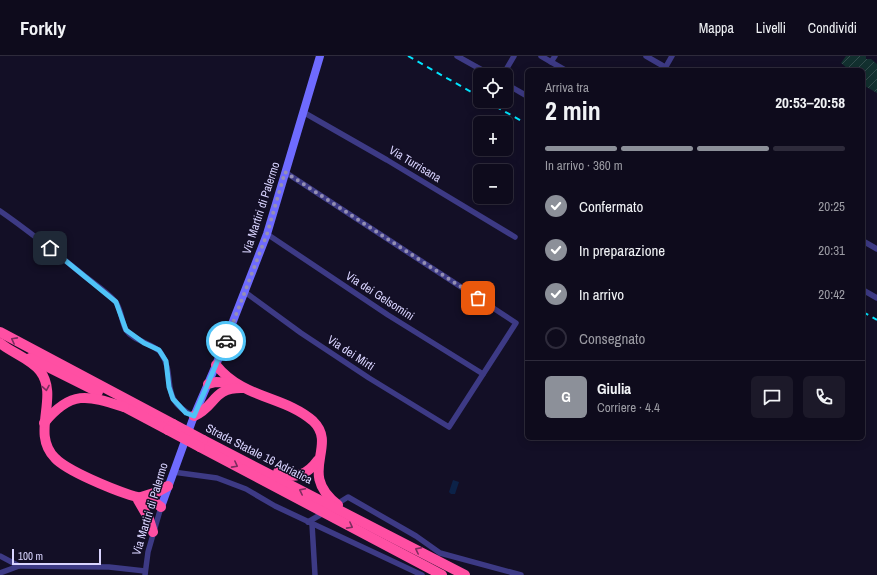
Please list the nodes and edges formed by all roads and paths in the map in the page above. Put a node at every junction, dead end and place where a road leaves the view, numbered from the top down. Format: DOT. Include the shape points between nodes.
graph roads {
  1 [pos="320,56"];
  2 [pos="458,56"];
  3 [pos="514,56"];
  4 [pos="541,56"];
  5 [pos="555,56"];
  6 [pos="646,56"];
  7 [pos="672,56"];
  8 [pos="551,62"];
  9 [pos="479,68"];
  10 [pos="507,68"];
  11 [pos="562,68"];
  12 [pos="664,68"];
  13 [pos="666,68"];
  14 [pos="513,88"];
  15 [pos="525,95"];
  16 [pos="303,112"];
  17 [pos="285,172"];
  18 [pos="0,212"];
  19 [pos="267,234"];
  20 [pos="515,237"];
  21 [pos="865,242"];
  22 [pos="877,249"];
  23 [pos="865,291"];
  24 [pos="245,292"];
  25 [pos="877,298"];
  26 [pos="0,332"];
  27 [pos="0,342"];
  28 [pos="216,365"];
  29 [pos="483,374"];
  30 [pos="208,384"];
  31 [pos="239,385"];
  32 [pos="224,390"];
  33 [pos="128,408"];
  34 [pos="194,416"];
  35 [pos="44,423"];
  36 [pos="171,427"];
  37 [pos="202,443"];
  38 [pos="218,447"];
  39 [pos="318,460"];
  40 [pos="173,472"];
  41 [pos="168,486"];
  42 [pos="136,497"];
  43 [pos="340,502"];
  44 [pos="161,507"];
  45 [pos="320,515"];
  46 [pos="359,520"];
  47 [pos="310,523"];
  48 [pos="153,532"];
  49 [pos="0,556"];
  50 [pos="19,566"];
  51 [pos="145,573"];
  52 [pos="0,574"];
  53 [pos="315,575"];
  54 [pos="422,575"];
  55 [pos="442,575"];
  56 [pos="465,575"];
  57 [pos="521,575"];
  1 -- 16 [label="street, Via Martiri di Palermo"];
  2 -- 9 [label="street"];
  3 -- 10 [label="street"];
  4 -- 8 [label="street"];
  5 -- 8 [label="street"];
  6 -- 12 [label="street"];
  7 -- 13 [label="street"];
  8 -- 11 [label="street"];
  14 -- 15 [label="street"];
  16 -- 17 [label="street, Via Martiri di Palermo"];
  16 -- 20 [label="street, Via Turrisana"];
  17 -- 19 [label="street, Via Martiri di Palermo"];
  17 -- 29 [label="street" via="516,323"];
  18 -- 34 [label="street" via="30,231 116,302 126,330 159,350 166,361 173,399 186,413"];
  19 -- 24 [label="street, Via Martiri di Palermo"];
  19 -- 29 [label="street, Via dei Gelsomini" via="388,315"];
  21 -- 22 [label="street"];
  23 -- 25 [label="street"];
  24 -- 28 [label="street, Via Martiri di Palermo"];
  24 -- 29 [label="street, Via dei Mirti" via="356,370 449,427"];
  36 -- 26 [label="highway, Strada Statale 16 Adriatica, one-way"];
  27 -- 33 [label="highway, Strada Statale 16 Adriatica"];
  27 -- 35 [label="highway, one-way" via="40,370 48,395"];
  28 -- 30 [label="street, Via Martiri di Palermo"];
  28 -- 31 [label="highway"];
  30 -- 31 [label="highway" via="216,382"];
  30 -- 32 [label="highway"];
  30 -- 34 [label="street, Via Martiri di Palermo"];
  31 -- 32 [label="highway"];
  31 -- 39 [label="highway" via="296,410 313,421 322,434 322,448"];
  32 -- 34 [label="highway" via="200,414"];
  33 -- 35 [label="highway" via="93,397 79,398 54,410"];
  33 -- 36 [label="highway, Strada Statale 16 Adriatica"];
  34 -- 40 [label="street, Via Martiri di Palermo"];
  35 -- 42 [label="highway" via="46,445 54,457 67,468"];
  36 -- 37 [label="highway, Strada Statale 16 Adriatica, bridge"];
  37 -- 38 [label="highway, Strada Statale 16 Adriatica"];
  37 -- 55 [label="highway, Strada Statale 16 Adriatica, one-way"];
  38 -- 39 [label="highway" via="233,450 290,476 305,474"];
  46 -- 38 [label="highway, Strada Statale 16 Adriatica, one-way"];
  39 -- 46 [label="highway" via="319,483 325,493"];
  40 -- 41 [label="street, Via Martiri di Palermo"];
  40 -- 47 [label="street" via="217,478"];
  41 -- 42 [label="highway" via="157,492"];
  41 -- 44 [label="street, Via Martiri di Palermo"];
  42 -- 44 [label="highway" via="148,506"];
  42 -- 48 [label="highway" via="149,519"];
  43 -- 57 [label="street" via="348,497 416,536 440,553"];
  44 -- 48 [label="street, Via Martiri di Palermo"];
  45 -- 47 [label="street"];
  56 -- 46 [label="highway, Strada Statale 16 Adriatica, one-way"];
  47 -- 53 [label="street"];
  47 -- 54 [label="street"];
  48 -- 51 [label="street, Via Martiri di Palermo"];
  49 -- 50 [label="street"];
  50 -- 51 [label="street" via="109,567"];
  50 -- 52 [label="street"];
}
